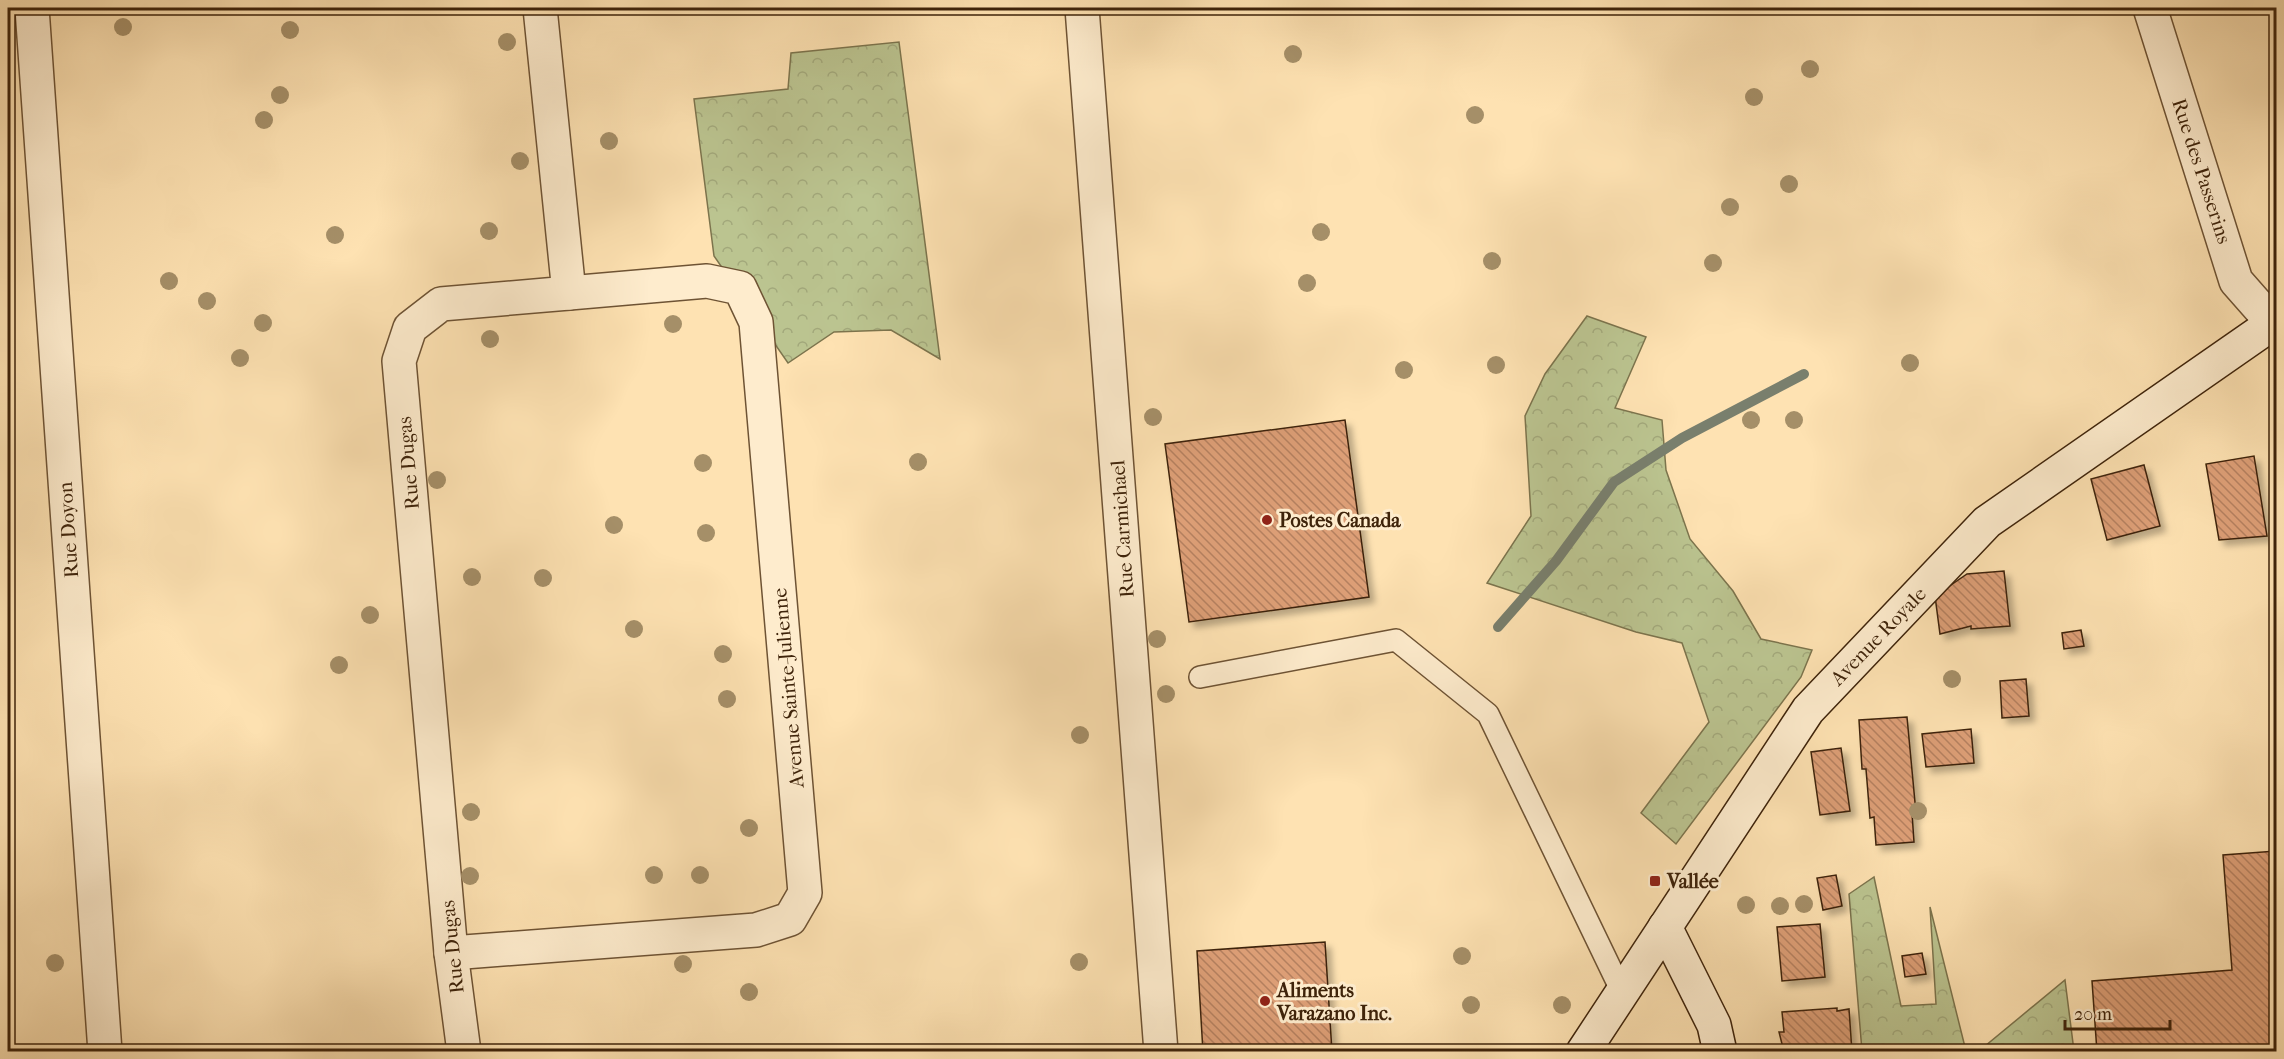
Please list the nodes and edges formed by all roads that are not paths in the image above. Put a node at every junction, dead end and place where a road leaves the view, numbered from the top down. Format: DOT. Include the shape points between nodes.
graph roads {
  1 [pos="32,8"];
  2 [pos="540,8"];
  3 [pos="1082,8"];
  4 [pos="2150,8"];
  5 [pos="569,293"];
  6 [pos="2275,322"];
  7 [pos="1200,677"];
  8 [pos="1665,927"];
  9 [pos="451,953"];
  10 [pos="1622,992"];
  11 [pos="105,1052"];
  12 [pos="464,1052"];
  13 [pos="1161,1052"];
  14 [pos="1583,1052"];
  15 [pos="1720,1052"];
  1 -- 11 [label="street, Rue Doyon"];
  2 -- 5 [label="street"];
  3 -- 13 [label="street, Rue Carmichael"];
  4 -- 6 [label="street, Rue des Passerins" via="2236,281"];
  5 -- 9 [label="street, Rue Dugas" via="441,304 410,328 399,361"];
  5 -- 9 [label="street, Avenue Sainte-Julienne" via="707,281 740,288 756,322 805,893 790,919 756,930"];
  6 -- 8 [label="street, Avenue Royale" via="1987,522 1808,710"];
  7 -- 10 [label="lane" via="1396,640 1488,714"];
  8 -- 10 [label="street, Avenue Royale"];
  8 -- 15 [label="street" via="1713,1025"];
  9 -- 12 [label="street, Rue Dugas"];
  10 -- 14 [label="street, Avenue Royale"];
}
